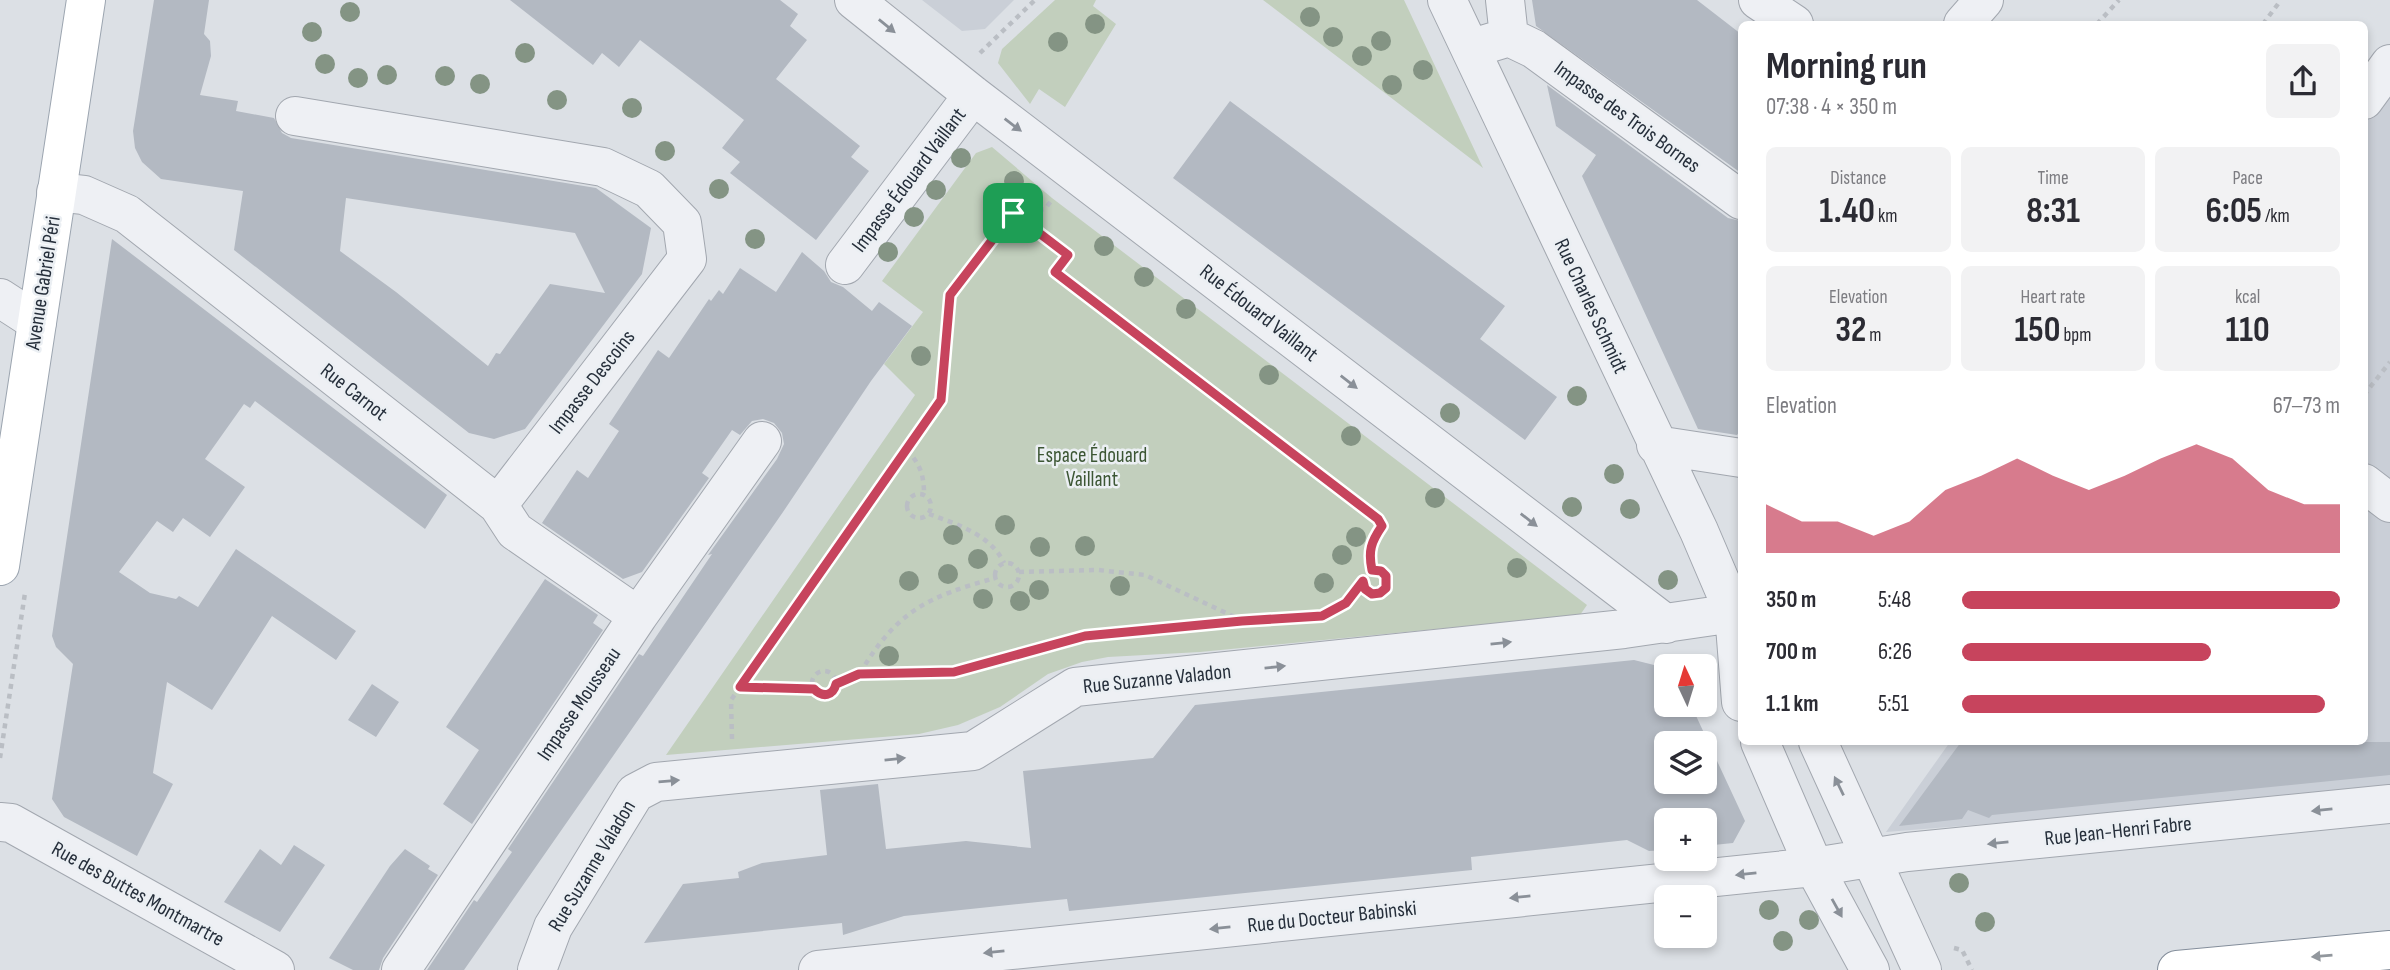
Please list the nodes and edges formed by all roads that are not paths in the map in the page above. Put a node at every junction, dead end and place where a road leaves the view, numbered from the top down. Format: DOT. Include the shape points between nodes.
graph roads {
  1 [pos="86,0"];
  2 [pos="854,0"];
  3 [pos="1447,0"];
  4 [pos="1505,0"];
  5 [pos="1759,0"];
  6 [pos="1984,0"];
  7 [pos="1790,21"];
  8 [pos="1966,21"];
  9 [pos="1509,37"];
  10 [pos="1471,49"];
  11 [pos="2390,64"];
  12 [pos="2368,94"];
  13 [pos="973,95"];
  14 [pos="295,116"];
  15 [pos="57,192"];
  16 [pos="1738,198"];
  17 [pos="845,265"];
  18 [pos="0,298"];
  19 [pos="37,322"];
  20 [pos="762,440"];
  21 [pos="1656,445"];
  22 [pos="1738,458"];
  23 [pos="2368,486"];
  24 [pos="2390,503"];
  25 [pos="498,505"];
  26 [pos="0,566"];
  27 [pos="638,616"];
  28 [pos="1738,617"];
  29 [pos="1665,624"];
  30 [pos="1761,745"];
  31 [pos="1820,745"];
  32 [pos="1822,745"];
  33 [pos="1777,779"];
  34 [pos="2390,804"];
  35 [pos="0,822"];
  36 [pos="1838,850"];
  37 [pos="2390,950"];
  38 [pos="275,970"];
  39 [pos="401,970"];
  40 [pos="537,970"];
  41 [pos="818,970"];
  42 [pos="1870,970"];
  43 [pos="1922,970"];
  44 [pos="2177,970"];
  1 -- 15 [label="main road, Avenue Gabriel Péri"];
  2 -- 13 [label="street, Rue Édouard Vaillant, one-way"];
  3 -- 10 [label="street, Rue Charles Schmidt"];
  4 -- 9 [label="street"];
  5 -- 7 [label="street"];
  6 -- 8 [label="street"];
  9 -- 10 [label="street"];
  9 -- 16 [label="street, Impasse des Trois Bornes" via="1534,49"];
  10 -- 21 [label="street, Rue Charles Schmidt"];
  11 -- 12 [label="street"];
  13 -- 17 [label="street, Impasse Édouard Vaillant"];
  13 -- 29 [label="street, Rue Édouard Vaillant, one-way"];
  14 -- 25 [label="street, Impasse Descoins" via="603,167 649,189 681,223 687,259"];
  15 -- 19 [label="main road, Avenue Gabriel Péri"];
  15 -- 25 [label="street, Rue Carnot" via="84,195 127,214"];
  18 -- 19 [label="street"];
  19 -- 26 [label="main road, Avenue Gabriel Péri"];
  20 -- 27 [label="street, Impasse Mousseau"];
  21 -- 22 [label="street"];
  21 -- 28 [label="street, Rue Charles Schmidt"];
  23 -- 24 [label="street"];
  25 -- 27 [label="street, Rue Carnot" via="515,531"];
  27 -- 39 [label="street, Impasse Mousseau"];
  28 -- 29 [label="street, Rue Suzanne Valadon"];
  40 -- 29 [label="street, Rue Suzanne Valadon, one-way" via="553,927 635,793 656,782 973,751 1074,687"];
  30 -- 33 [label="street"];
  31 -- 33 [label="street"];
  36 -- 32 [label="street, one-way"];
  33 -- 36 [label="street"];
  34 -- 36 [label="street, Rue Jean-Henri Fabre, one-way"];
  35 -- 38 [label="street, Rue des Buttes Montmartre" via="10,823"];
  36 -- 41 [label="street, Rue du Docteur Babinski, one-way"];
  36 -- 42 [label="street, one-way"];
  36 -- 43 [label="street"];
  37 -- 44 [label="main road, one-way"];
}
